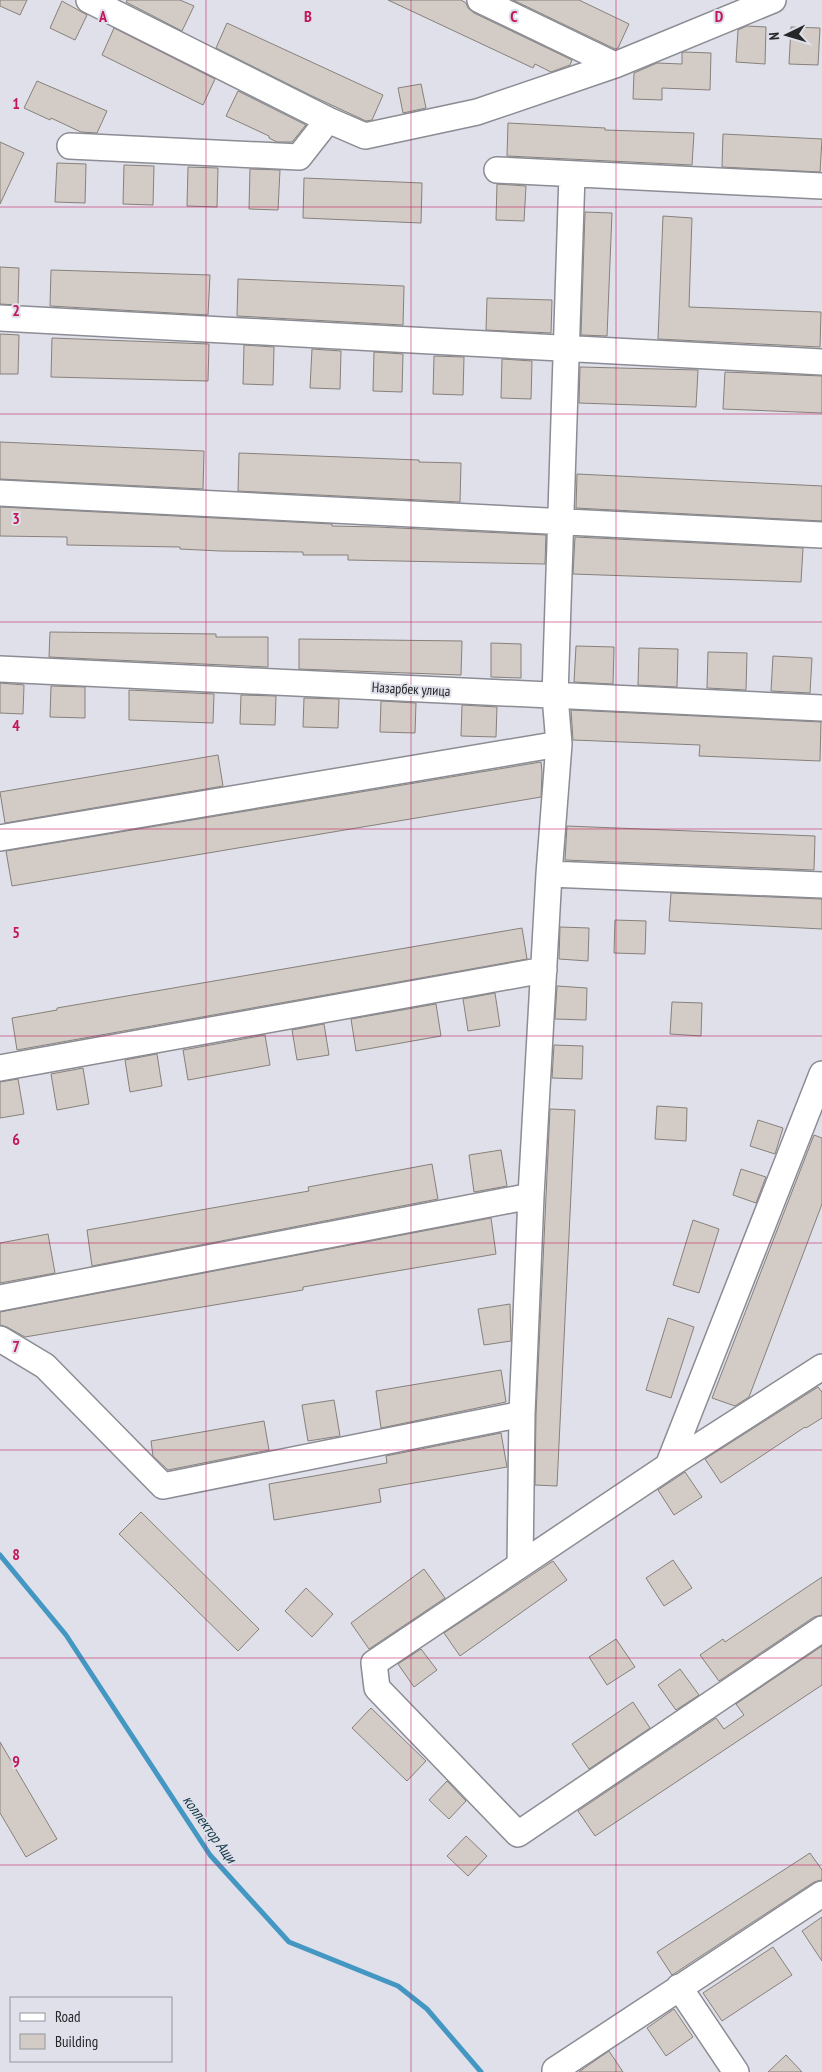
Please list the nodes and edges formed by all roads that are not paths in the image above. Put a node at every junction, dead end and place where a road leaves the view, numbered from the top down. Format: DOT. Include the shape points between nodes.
graph roads {
  1 [pos="89,0"];
  2 [pos="480,0"];
  3 [pos="773,0"];
  4 [pos="615,65"];
  5 [pos="328,120"];
  6 [pos="70,146"];
  7 [pos="497,170"];
  8 [pos="572,174"];
  9 [pos="822,186"];
  10 [pos="0,318"];
  11 [pos="567,348"];
  12 [pos="822,362"];
  13 [pos="0,493"];
  14 [pos="560,521"];
  15 [pos="822,535"];
  16 [pos="0,669"];
  17 [pos="555,696"];
  18 [pos="822,708"];
  19 [pos="559,744"];
  20 [pos="0,838"];
  21 [pos="549,874"];
  22 [pos="822,885"];
  23 [pos="544,970"];
  24 [pos="0,1068"];
  25 [pos="822,1074"];
  26 [pos="531,1196"];
  27 [pos="0,1298"];
  28 [pos="0,1339"];
  29 [pos="822,1367"];
  30 [pos="522,1414"];
  31 [pos="668,1466"];
  32 [pos="520,1564"];
  33 [pos="822,1629"];
  34 [pos="822,1894"];
  35 [pos="679,1987"];
  36 [pos="555,2070"];
  37 [pos="736,2072"];
  1 -- 5 [label="street"];
  2 -- 4 [label="street"];
  3 -- 4 [label="street"];
  4 -- 5 [label="street" via="477,112 365,136"];
  5 -- 6 [label="street" via="299,157"];
  7 -- 8 [label="street"];
  8 -- 9 [label="street"];
  8 -- 11 [label="street"];
  10 -- 11 [label="street"];
  11 -- 12 [label="street"];
  11 -- 14 [label="street"];
  13 -- 14 [label="street"];
  14 -- 15 [label="street"];
  14 -- 17 [label="street"];
  16 -- 17 [label="street, Назарбек улица"];
  17 -- 18 [label="street, Назарбек улица"];
  17 -- 19 [label="street"];
  19 -- 20 [label="street"];
  19 -- 21 [label="street"];
  21 -- 22 [label="street"];
  21 -- 23 [label="street"];
  23 -- 24 [label="street"];
  23 -- 26 [label="street"];
  25 -- 31 [label="street"];
  26 -- 27 [label="street"];
  26 -- 30 [label="street"];
  28 -- 30 [label="street" via="45,1366 163,1486"];
  29 -- 31 [label="street"];
  30 -- 32 [label="street"];
  31 -- 32 [label="street"];
  32 -- 33 [label="street" via="374,1663 377,1688 518,1834"];
  34 -- 35 [label="street"];
  35 -- 36 [label="street"];
  35 -- 37 [label="street"];
}
